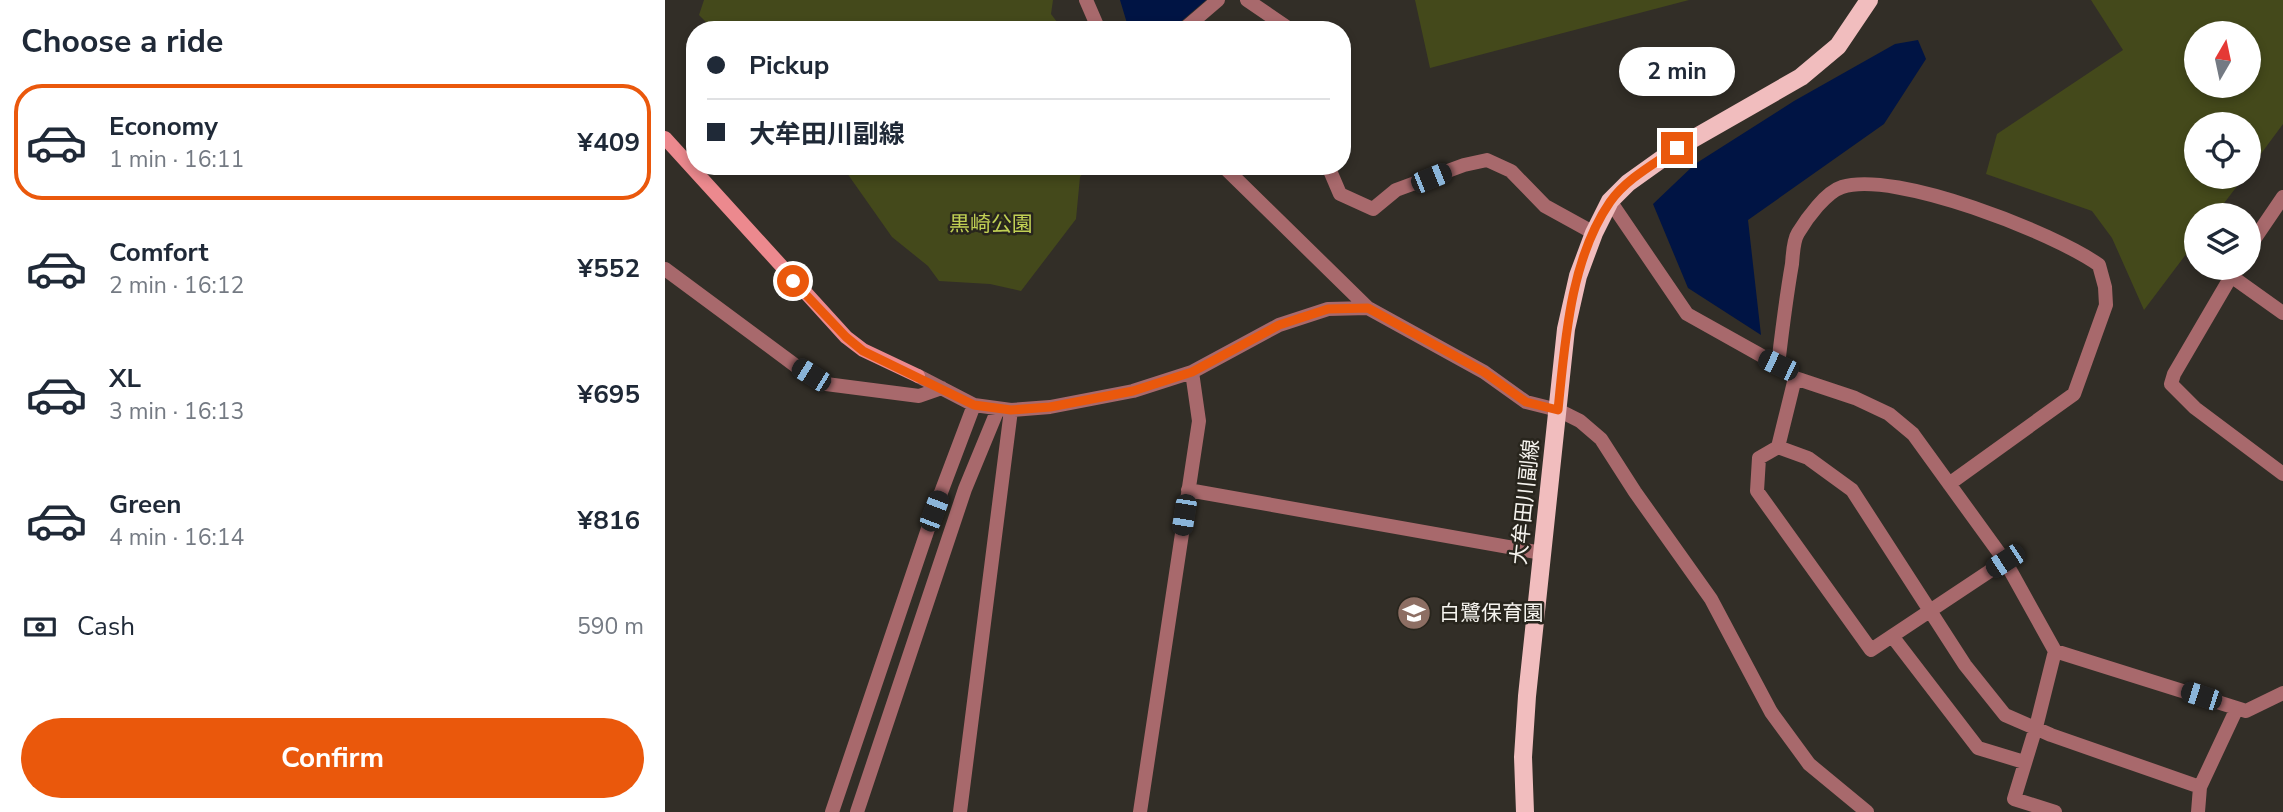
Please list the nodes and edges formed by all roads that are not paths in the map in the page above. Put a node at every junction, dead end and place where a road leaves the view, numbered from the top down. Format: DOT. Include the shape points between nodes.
graph roads {
  1 [pos="1086,0"];
  2 [pos="1218,0"];
  3 [pos="1247,0"];
  4 [pos="1869,0"];
  5 [pos="1095,21"];
  6 [pos="1194,21"];
  7 [pos="1278,21"];
  8 [pos="665,138"];
  9 [pos="686,161"];
  10 [pos="699,175"];
  11 [pos="1232,175"];
  12 [pos="1332,175"];
  13 [pos="2283,197"];
  14 [pos="1610,201"];
  15 [pos="2261,229"];
  16 [pos="1594,233"];
  17 [pos="665,269"];
  18 [pos="2229,280"];
  19 [pos="2244,280"];
  20 [pos="1368,308"];
  21 [pos="2283,313"];
  22 [pos="1778,365"];
  23 [pos="1192,372"];
  24 [pos="1795,378"];
  25 [pos="942,388"];
  26 [pos="974,405"];
  27 [pos="1005,410"];
  28 [pos="1558,410"];
  29 [pos="1777,447"];
  30 [pos="2283,474"];
  31 [pos="1948,484"];
  32 [pos="1188,490"];
  33 [pos="1542,554"];
  34 [pos="2005,561"];
  35 [pos="1930,610"];
  36 [pos="1892,636"];
  37 [pos="2055,651"];
  38 [pos="2283,693"];
  39 [pos="2237,708"];
  40 [pos="2036,727"];
  41 [pos="2024,762"];
  42 [pos="2200,787"];
  43 [pos="1525,811"];
  44 [pos="832,812"];
  45 [pos="857,812"];
  46 [pos="960,812"];
  47 [pos="1140,812"];
  48 [pos="1867,812"];
  49 [pos="2055,812"];
  50 [pos="2198,812"];
  1 -- 5 [label="street"];
  2 -- 6 [label="street"];
  3 -- 7 [label="street"];
  4 -- 14 [label="main road, 大牟田川副線" via="1838,46 1801,77 1677,148"];
  8 -- 9 [label="street"];
  10 -- 25 [label="street" via="846,337 863,351"];
  11 -- 20 [label="street"];
  12 -- 16 [label="street" via="1340,194 1373,209 1396,190 1487,160 1511,171 1545,206"];
  13 -- 15 [label="street"];
  14 -- 16 [label="main road, 大牟田川副線"];
  14 -- 22 [label="street" via="1687,314"];
  16 -- 28 [label="main road, 大牟田川副線" via="1566,329"];
  17 -- 25 [label="street" via="826,384 919,396"];
  18 -- 30 [label="street" via="2171,384"];
  19 -- 21 [label="street"];
  20 -- 23 [label="street" via="1328,309 1279,325"];
  20 -- 28 [label="street" via="1484,372 1526,402"];
  22 -- 24 [label="street"];
  22 -- 31 [label="street" via="1796,236 1815,208 1840,187 1866,184 1923,192 1999,217 2099,265 2106,305 2074,394"];
  23 -- 27 [label="street" via="1097,399"];
  23 -- 32 [label="street" via="1199,421"];
  24 -- 29 [label="street"];
  24 -- 31 [label="street" via="1889,414 1913,434"];
  25 -- 26 [label="street"];
  26 -- 27 [label="street"];
  26 -- 44 [label="street"];
  27 -- 45 [label="street" via="965,489"];
  27 -- 46 [label="street"];
  28 -- 33 [label="main road, 大牟田川副線"];
  28 -- 48 [label="street" via="1601,439 1711,599 1771,712 1809,764"];
  29 -- 35 [label="street" via="1808,458 1852,490"];
  29 -- 36 [label="street" via="1759,458 1757,491 1871,650"];
  31 -- 34 [label="street"];
  32 -- 33 [label="street"];
  32 -- 47 [label="street"];
  33 -- 43 [label="main road, 大牟田川副線" via="1527,696"];
  34 -- 35 [label="street"];
  34 -- 37 [label="street"];
  35 -- 36 [label="street"];
  35 -- 40 [label="street" via="2005,715"];
  36 -- 41 [label="street" via="1979,748"];
  37 -- 39 [label="street"];
  37 -- 40 [label="street"];
  38 -- 39 [label="street" via="2246,711"];
  39 -- 42 [label="street"];
  40 -- 41 [label="street"];
  40 -- 42 [label="street"];
  41 -- 49 [label="street" via="2014,799"];
  42 -- 50 [label="street"];
}
